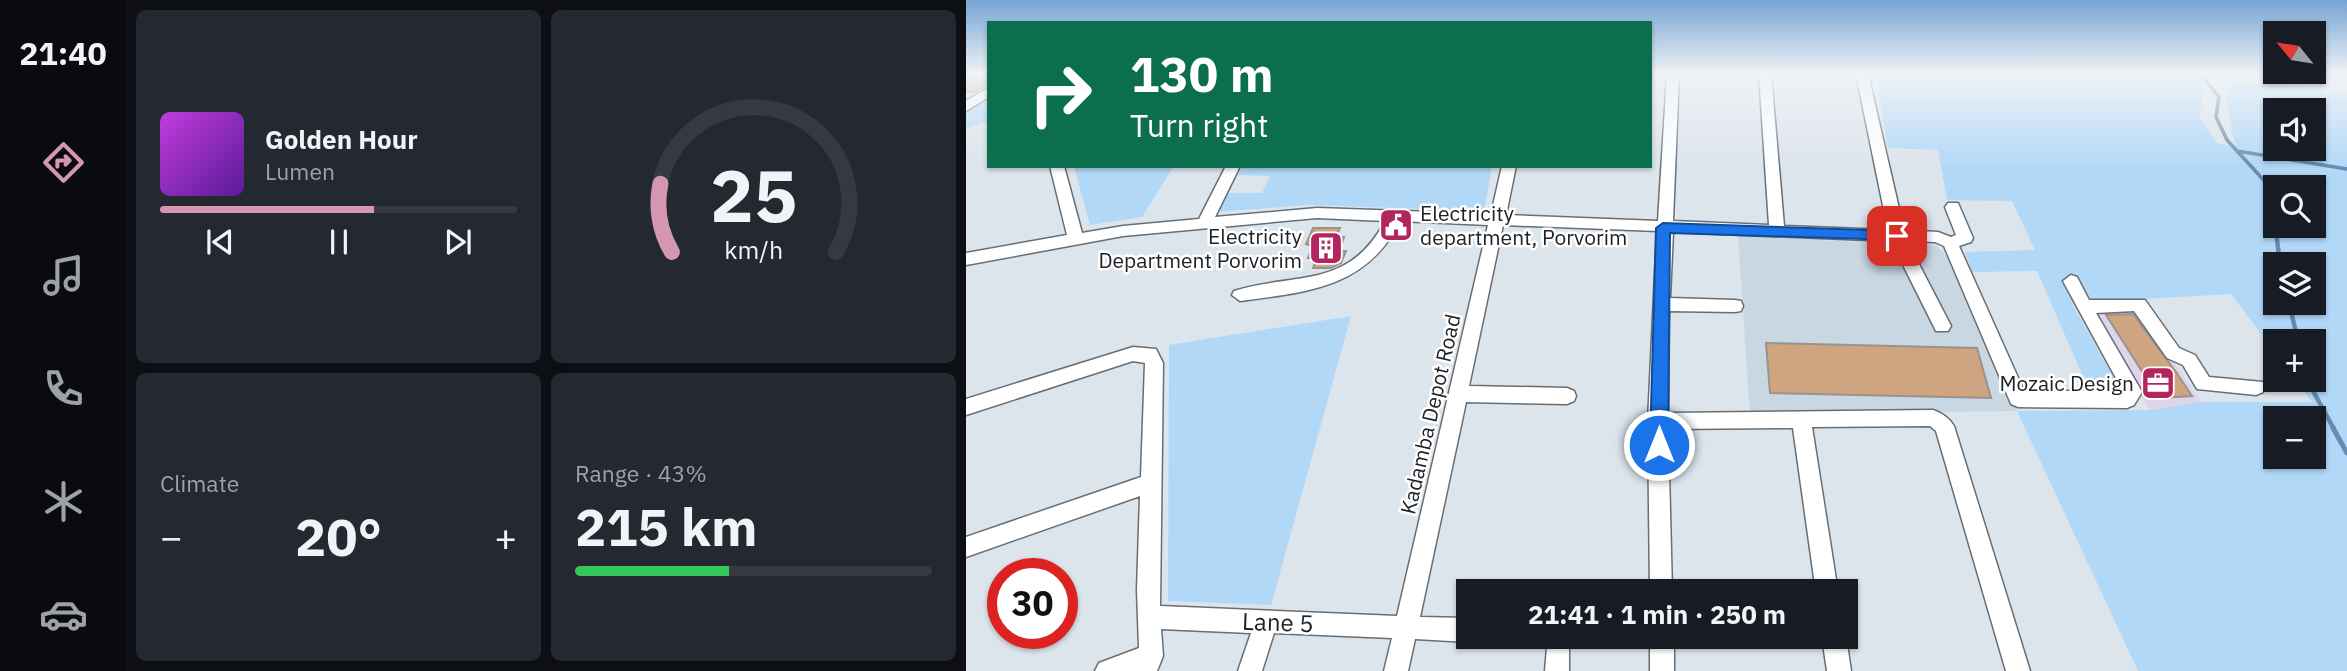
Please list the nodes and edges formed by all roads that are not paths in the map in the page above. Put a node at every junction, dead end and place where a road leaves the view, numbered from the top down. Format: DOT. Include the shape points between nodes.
graph roads {
  1 [pos="1672,105"];
  2 [pos="1769,105"];
  3 [pos="1869,105"];
  4 [pos="1058,168"];
  5 [pos="1232,168"];
  6 [pos="1509,168"];
  7 [pos="1953,206"];
  8 [pos="1396,215"];
  9 [pos="1205,221"];
  10 [pos="1497,221"];
  11 [pos="1663,228"];
  12 [pos="1897,236"];
  13 [pos="1785,237"];
  14 [pos="1076,239"];
  15 [pos="1950,243"];
  16 [pos="966,259"];
  17 [pos="2071,281"];
  18 [pos="1240,295"];
  19 [pos="1661,304"];
  20 [pos="1735,306"];
  21 [pos="2084,307"];
  22 [pos="1942,326"];
  23 [pos="2256,387"];
  24 [pos="1458,394"];
  25 [pos="1567,396"];
  26 [pos="966,407"];
  27 [pos="1801,419"];
  28 [pos="1658,421"];
  29 [pos="1151,483"];
  30 [pos="966,547"];
  31 [pos="1661,579"];
  32 [pos="1825,579"];
  33 [pos="1151,617"];
  34 [pos="1266,621"];
  35 [pos="1405,628"];
  36 [pos="1456,630"];
  37 [pos="1559,649"];
  38 [pos="1662,649"];
  39 [pos="1835,649"];
  40 [pos="1148,663"];
  41 [pos="1107,671"];
  42 [pos="1250,671"];
  43 [pos="1396,671"];
  44 [pos="1557,671"];
  45 [pos="1662,671"];
  46 [pos="1839,671"];
  47 [pos="2018,671"];
  1 -- 11 [label="street"];
  2 -- 13 [label="street"];
  3 -- 12 [label="street"];
  4 -- 14 [label="street"];
  5 -- 9 [label="street"];
  6 -- 10 [label="street, Kadamba Depot Road"];
  7 -- 15 [label="street" via="1965,238"];
  8 -- 9 [label="street" via="1317,213"];
  8 -- 10 [label="street"];
  8 -- 18 [label="street" via="1382,241 1354,268 1306,285"];
  9 -- 14 [label="street"];
  10 -- 11 [label="street"];
  10 -- 24 [label="street, Kadamba Depot Road"];
  11 -- 13 [label="street"];
  11 -- 19 [label="street"];
  12 -- 13 [label="street"];
  12 -- 15 [label="street" via="1938,236"];
  12 -- 22 [label="street"];
  14 -- 16 [label="street"];
  15 -- 21 [label="street" via="2018,400 2127,400 2133,392"];
  17 -- 21 [label="street"];
  19 -- 20 [label="street"];
  19 -- 28 [label="street"];
  21 -- 23 [label="street" via="2139,304 2173,353 2189,360 2204,384"];
  24 -- 25 [label="street"];
  24 -- 35 [label="street, Kadamba Depot Road"];
  26 -- 29 [label="street" via="1133,354 1150,354 1154,363"];
  27 -- 28 [label="street"];
  27 -- 32 [label="street"];
  27 -- 47 [label="street" via="1933,418 1944,426"];
  28 -- 31 [label="street"];
  29 -- 30 [label="street"];
  29 -- 33 [label="street"];
  33 -- 34 [label="street, Lane 5"];
  33 -- 40 [label="street"];
  34 -- 35 [label="street, Lane 5"];
  34 -- 42 [label="street"];
  35 -- 36 [label="street, Lane 5"];
  35 -- 43 [label="street, Kadamba Depot Road"];
  37 -- 44 [label="street"];
  38 -- 45 [label="street"];
  39 -- 46 [label="street"];
  40 -- 41 [label="street"];
}
